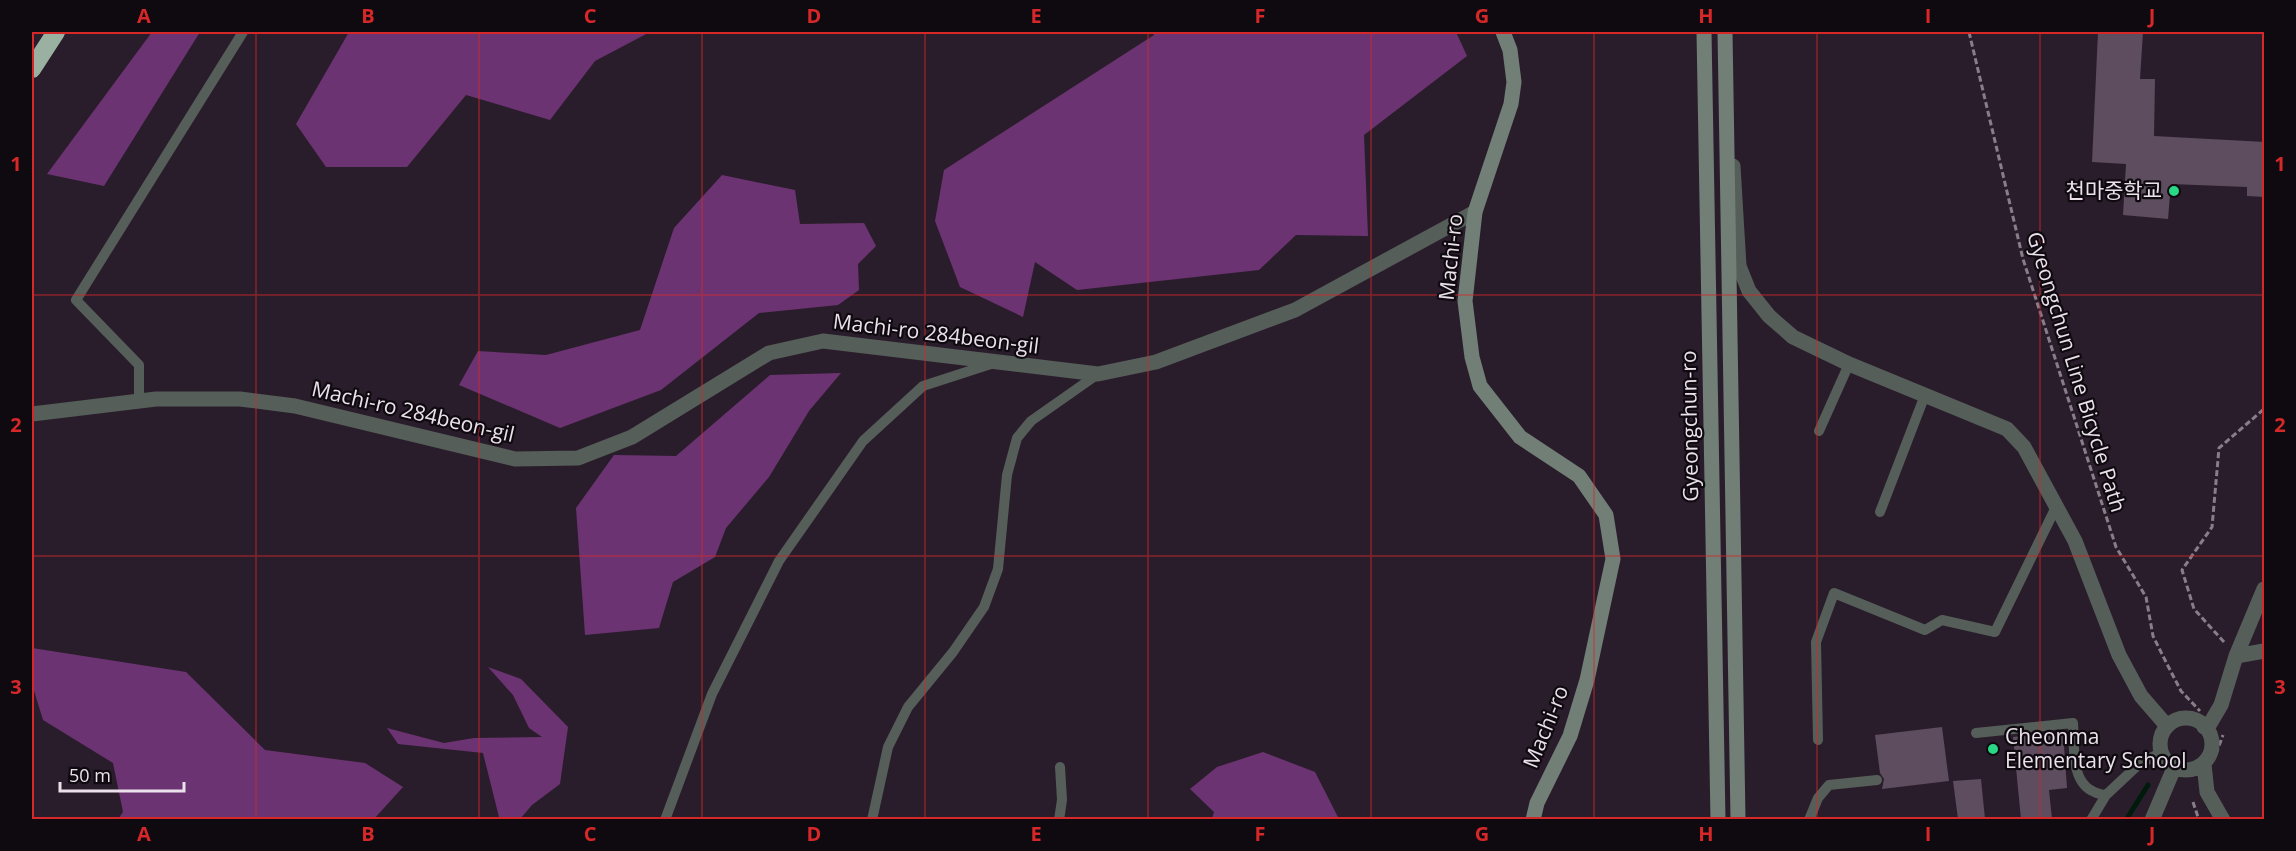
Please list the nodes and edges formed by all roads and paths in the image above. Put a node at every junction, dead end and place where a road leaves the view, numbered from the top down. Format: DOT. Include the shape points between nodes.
graph roads {
  1 [pos="56,32"];
  2 [pos="243,32"];
  3 [pos="1503,32"];
  4 [pos="1704,32"];
  5 [pos="1725,32"];
  6 [pos="1969,32"];
  7 [pos="32,69"];
  8 [pos="1726,84"];
  9 [pos="1475,212"];
  10 [pos="999,362"];
  11 [pos="1849,364"];
  12 [pos="1098,374"];
  13 [pos="1925,395"];
  14 [pos="139,401"];
  15 [pos="2265,409"];
  16 [pos="32,414"];
  17 [pos="1819,431"];
  18 [pos="2056,507"];
  19 [pos="1880,512"];
  20 [pos="2265,589"];
  21 [pos="2265,651"];
  22 [pos="2236,656"];
  23 [pos="2193,705"];
  24 [pos="2167,726"];
  25 [pos="2204,727"];
  26 [pos="1977,734"];
  27 [pos="1818,740"];
  28 [pos="2162,753"];
  29 [pos="2204,764"];
  30 [pos="1060,767"];
  31 [pos="2174,768"];
  32 [pos="1876,780"];
  33 [pos="2106,795"];
  34 [pos="2193,802"];
  35 [pos="665,819"];
  36 [pos="872,819"];
  37 [pos="1059,819"];
  38 [pos="1533,819"];
  39 [pos="1718,819"];
  40 [pos="1738,819"];
  41 [pos="1809,819"];
  42 [pos="2091,819"];
  43 [pos="2152,819"];
  44 [pos="2199,819"];
  45 [pos="2223,819"];
  1 -- 7 [label="highway"];
  2 -- 14 [label="lane" via="76,300 139,365"];
  3 -- 9 [label="street, Machi-ro" via="1514,82 1511,104"];
  4 -- 39 [label="street, Gyeongchun-ro"];
  5 -- 8 [label="street, Gyeongchun-ro"];
  6 -- 23 [label="path, Gyeongchun Line Bicycle Path" via="2023,259 2105,514 2116,547 2145,597 2153,636 2181,691"];
  8 -- 11 [label="street" via="1739,266 1749,291 1793,337"];
  8 -- 40 [label="street, Gyeongchun-ro"];
  9 -- 12 [label="street, Machi-ro 284beon-gil" via="1295,310 1156,362"];
  9 -- 38 [label="street, Machi-ro" via="1465,301 1480,386 1520,437 1580,476 1606,515 1613,559 1587,680 1573,725"];
  10 -- 12 [label="street, Machi-ro 284beon-gil"];
  10 -- 14 [label="street, Machi-ro 284beon-gil" via="823,341 812,343 769,353 632,436 578,458 515,459 295,406 240,399"];
  10 -- 35 [label="lane" via="923,386 864,441 779,561 712,694"];
  11 -- 13 [label="street"];
  11 -- 17 [label="lane"];
  12 -- 36 [label="lane" via="1031,421 1017,438 1006,475 998,569 984,607 908,707 888,747"];
  13 -- 18 [label="street" via="2007,429 2024,447"];
  13 -- 19 [label="lane"];
  14 -- 16 [label="street, Machi-ro 284beon-gil"];
  15 -- 22 [label="path" via="2219,448 2212,527 2182,570 2194,609"];
  18 -- 24 [label="street" via="2075,541 2119,655 2141,696"];
  18 -- 27 [label="lane" via="1995,632 1942,620 1925,630 1834,593 1816,642"];
  20 -- 22 [label="street"];
  21 -- 22 [label="street"];
  22 -- 25 [label="street" via="2221,705 2208,727"];
  24 -- 25 [label="street" via="2185,718"];
  24 -- 28 [label="street" via="2160,739"];
  25 -- 29 [label="street" via="2212,747"];
  26 -- 33 [label="lane" via="2073,723 2077,777 2093,793"];
  28 -- 31 [label="street"];
  28 -- 33 [label="lane" via="2138,765"];
  29 -- 31 [label="street" via="2191,770"];
  29 -- 45 [label="street" via="2207,792"];
  30 -- 37 [label="lane"];
  31 -- 43 [label="street"];
  32 -- 41 [label="lane" via="1829,785"];
  33 -- 42 [label="lane"];
  34 -- 44 [label="path"];
}
